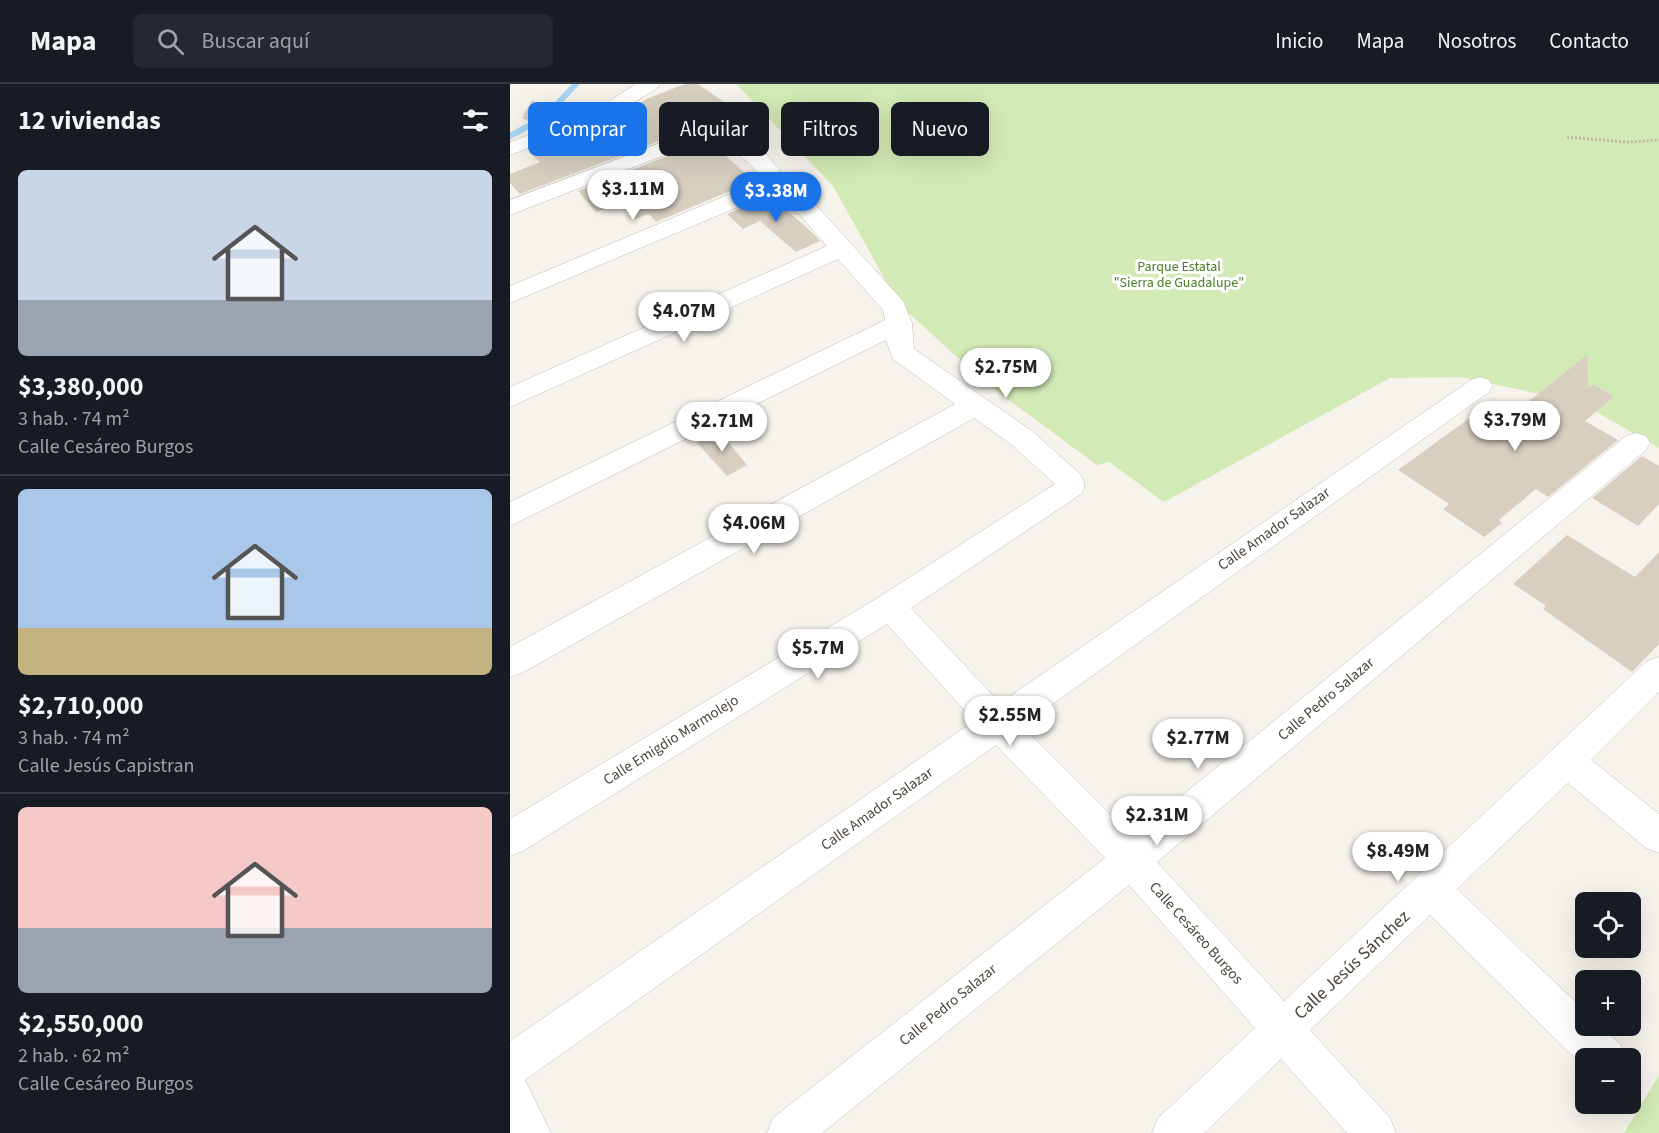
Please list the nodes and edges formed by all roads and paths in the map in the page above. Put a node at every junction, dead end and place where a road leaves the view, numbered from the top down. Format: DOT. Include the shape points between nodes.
graph roads {
  1 [pos="650,84"];
  2 [pos="1567,137"];
  3 [pos="1659,140"];
  4 [pos="510,149"];
  5 [pos="773,184"];
  6 [pos="510,208"];
  7 [pos="841,249"];
  8 [pos="510,296"];
  9 [pos="899,323"];
  10 [pos="1480,386"];
  11 [pos="510,398"];
  12 [pos="975,405"];
  13 [pos="1636,443"];
  14 [pos="510,515"];
  15 [pos="890,606"];
  16 [pos="510,663"];
  17 [pos="1659,671"];
  18 [pos="998,724"];
  19 [pos="1567,761"];
  20 [pos="1659,836"];
  21 [pos="510,839"];
  22 [pos="1131,860"];
  23 [pos="1431,890"];
  24 [pos="1283,1030"];
  25 [pos="1594,1048"];
  26 [pos="510,1066"];
  27 [pos="510,1094"];
  28 [pos="530,1133"];
  29 [pos="788,1133"];
  30 [pos="1173,1133"];
  31 [pos="1375,1133"];
  1 -- 4 [label="street" via="604,113"];
  2 -- 3 [label="path" via="1627,142"];
  5 -- 6 [label="street" via="768,169 758,159 711,131"];
  5 -- 7 [label="street" via="808,210"];
  5 -- 8 [label="street"];
  7 -- 9 [label="street" via="894,307"];
  7 -- 11 [label="street"];
  9 -- 12 [label="street" via="898,344 902,353"];
  9 -- 14 [label="street"];
  10 -- 18 [label="street, Calle Amador Salazar"];
  12 -- 15 [label="street, Calle Emigdio Marmolejo" via="1022,438 1071,485 1070,489"];
  12 -- 16 [label="street"];
  13 -- 22 [label="street, Calle Pedro Salazar"];
  15 -- 18 [label="street, Calle Cesáreo Burgos"];
  15 -- 21 [label="street, Calle Emigdio Marmolejo"];
  17 -- 19 [label="street, Calle Jesús Sánchez"];
  18 -- 22 [label="street, Calle Cesáreo Burgos"];
  18 -- 26 [label="street, Calle Amador Salazar"];
  19 -- 20 [label="street"];
  19 -- 23 [label="street, Calle Jesús Sánchez"];
  22 -- 24 [label="street, Calle Cesáreo Burgos"];
  22 -- 29 [label="street, Calle Pedro Salazar"];
  23 -- 24 [label="street, Calle Jesús Sánchez"];
  23 -- 25 [label="street"];
  24 -- 30 [label="street, Calle Jesús Sánchez"];
  24 -- 31 [label="street, Calle Cesáreo Burgos"];
  27 -- 28 [label="street"];
}
